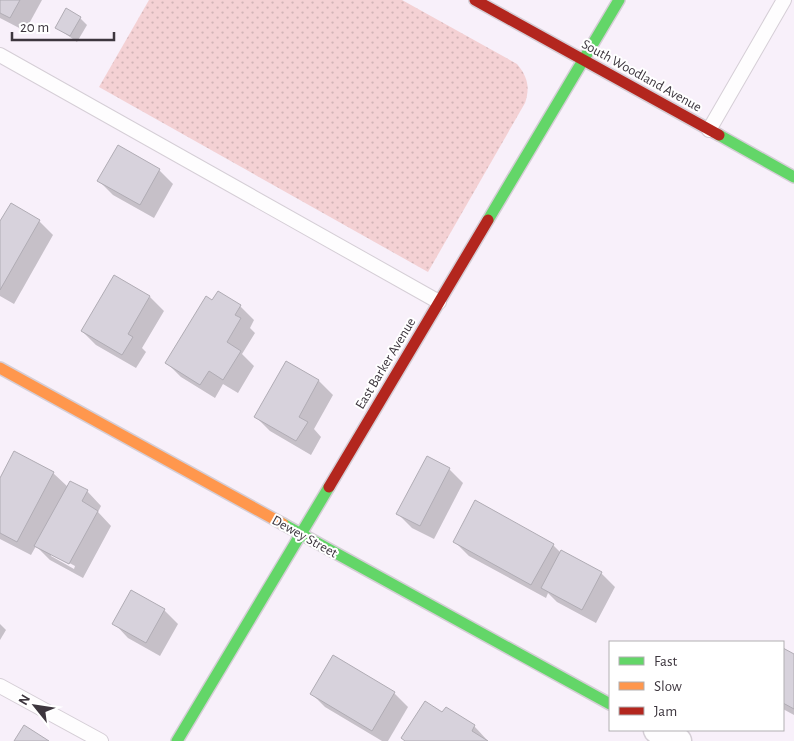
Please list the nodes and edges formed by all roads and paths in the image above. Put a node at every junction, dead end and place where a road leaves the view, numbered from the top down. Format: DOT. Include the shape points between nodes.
graph roads {
  1 [pos="475,0"];
  2 [pos="619,0"];
  3 [pos="784,0"];
  4 [pos="0,55"];
  5 [pos="584,60"];
  6 [pos="709,130"];
  7 [pos="794,177"];
  8 [pos="439,302"];
  9 [pos="0,368"];
  10 [pos="300,533"];
  11 [pos="0,686"];
  12 [pos="609,703"];
  13 [pos="659,731"];
  14 [pos="101,741"];
  15 [pos="177,741"];
  16 [pos="678,741"];
  1 -- 5 [label="street, South Woodland Avenue"];
  2 -- 5 [label="street, East Barker Avenue"];
  3 -- 6 [label="lane"];
  4 -- 8 [label="lane"];
  5 -- 6 [label="street, South Woodland Avenue"];
  5 -- 8 [label="street, East Barker Avenue"];
  6 -- 7 [label="street, South Woodland Avenue"];
  8 -- 10 [label="street, East Barker Avenue"];
  9 -- 10 [label="street, Dewey Street"];
  10 -- 12 [label="street, Dewey Street"];
  10 -- 15 [label="street, East Barker Avenue"];
  11 -- 14 [label="lane"];
  13 -- 16 [label="street"];
}
